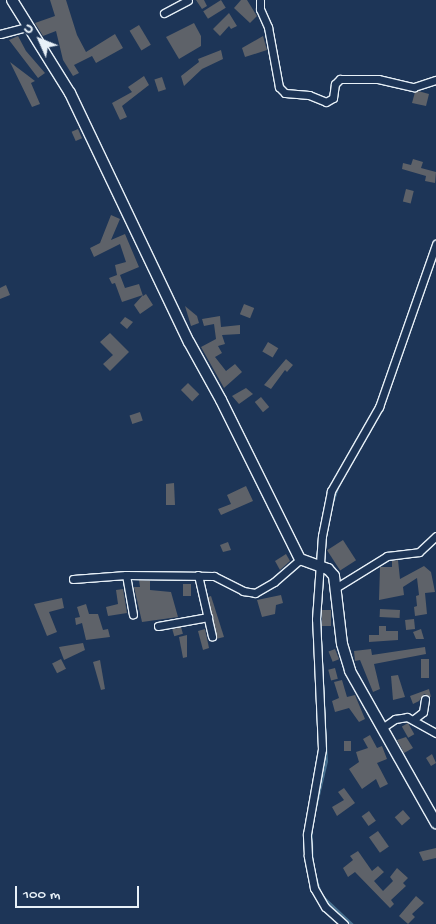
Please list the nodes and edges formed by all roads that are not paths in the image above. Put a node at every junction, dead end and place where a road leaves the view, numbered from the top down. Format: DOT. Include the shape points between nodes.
graph roads {
  1 [pos="12,0"];
  2 [pos="188,0"];
  3 [pos="260,0"];
  4 [pos="164,13"];
  5 [pos="26,27"];
  6 [pos="0,34"];
  7 [pos="436,80"];
  8 [pos="436,244"];
  9 [pos="436,536"];
  10 [pos="300,559"];
  11 [pos="322,568"];
  12 [pos="126,575"];
  13 [pos="198,575"];
  14 [pos="73,578"];
  15 [pos="337,587"];
  16 [pos="133,614"];
  17 [pos="208,617"];
  18 [pos="158,626"];
  19 [pos="212,636"];
  20 [pos="425,699"];
  21 [pos="414,720"];
  22 [pos="382,728"];
  23 [pos="436,733"];
  24 [pos="436,823"];
  25 [pos="344,924"];
  1 -- 5 [label="main road"];
  2 -- 4 [label="street"];
  3 -- 7 [label="street" via="279,87 284,93 309,95 326,102 333,98 335,84 340,79 378,79 414,87"];
  5 -- 6 [label="street"];
  5 -- 10 [label="main road" via="70,93 189,342"];
  8 -- 11 [label="street" via="379,407 331,490"];
  9 -- 15 [label="street" via="419,552 387,556"];
  10 -- 11 [label="main road"];
  10 -- 13 [label="street" via="274,582 255,592 243,591 221,578"];
  11 -- 15 [label="main road" via="334,576"];
  11 -- 25 [label="street" via="316,619 322,748 307,834 308,856 314,888 325,907"];
  12 -- 13 [label="street"];
  12 -- 14 [label="street"];
  12 -- 16 [label="street"];
  13 -- 17 [label="street"];
  15 -- 22 [label="main road" via="345,658"];
  17 -- 18 [label="street"];
  17 -- 19 [label="street"];
  20 -- 21 [label="street" via="424,710"];
  21 -- 22 [label="street" via="398,719"];
  21 -- 23 [label="street"];
  22 -- 24 [label="main road"];
}
